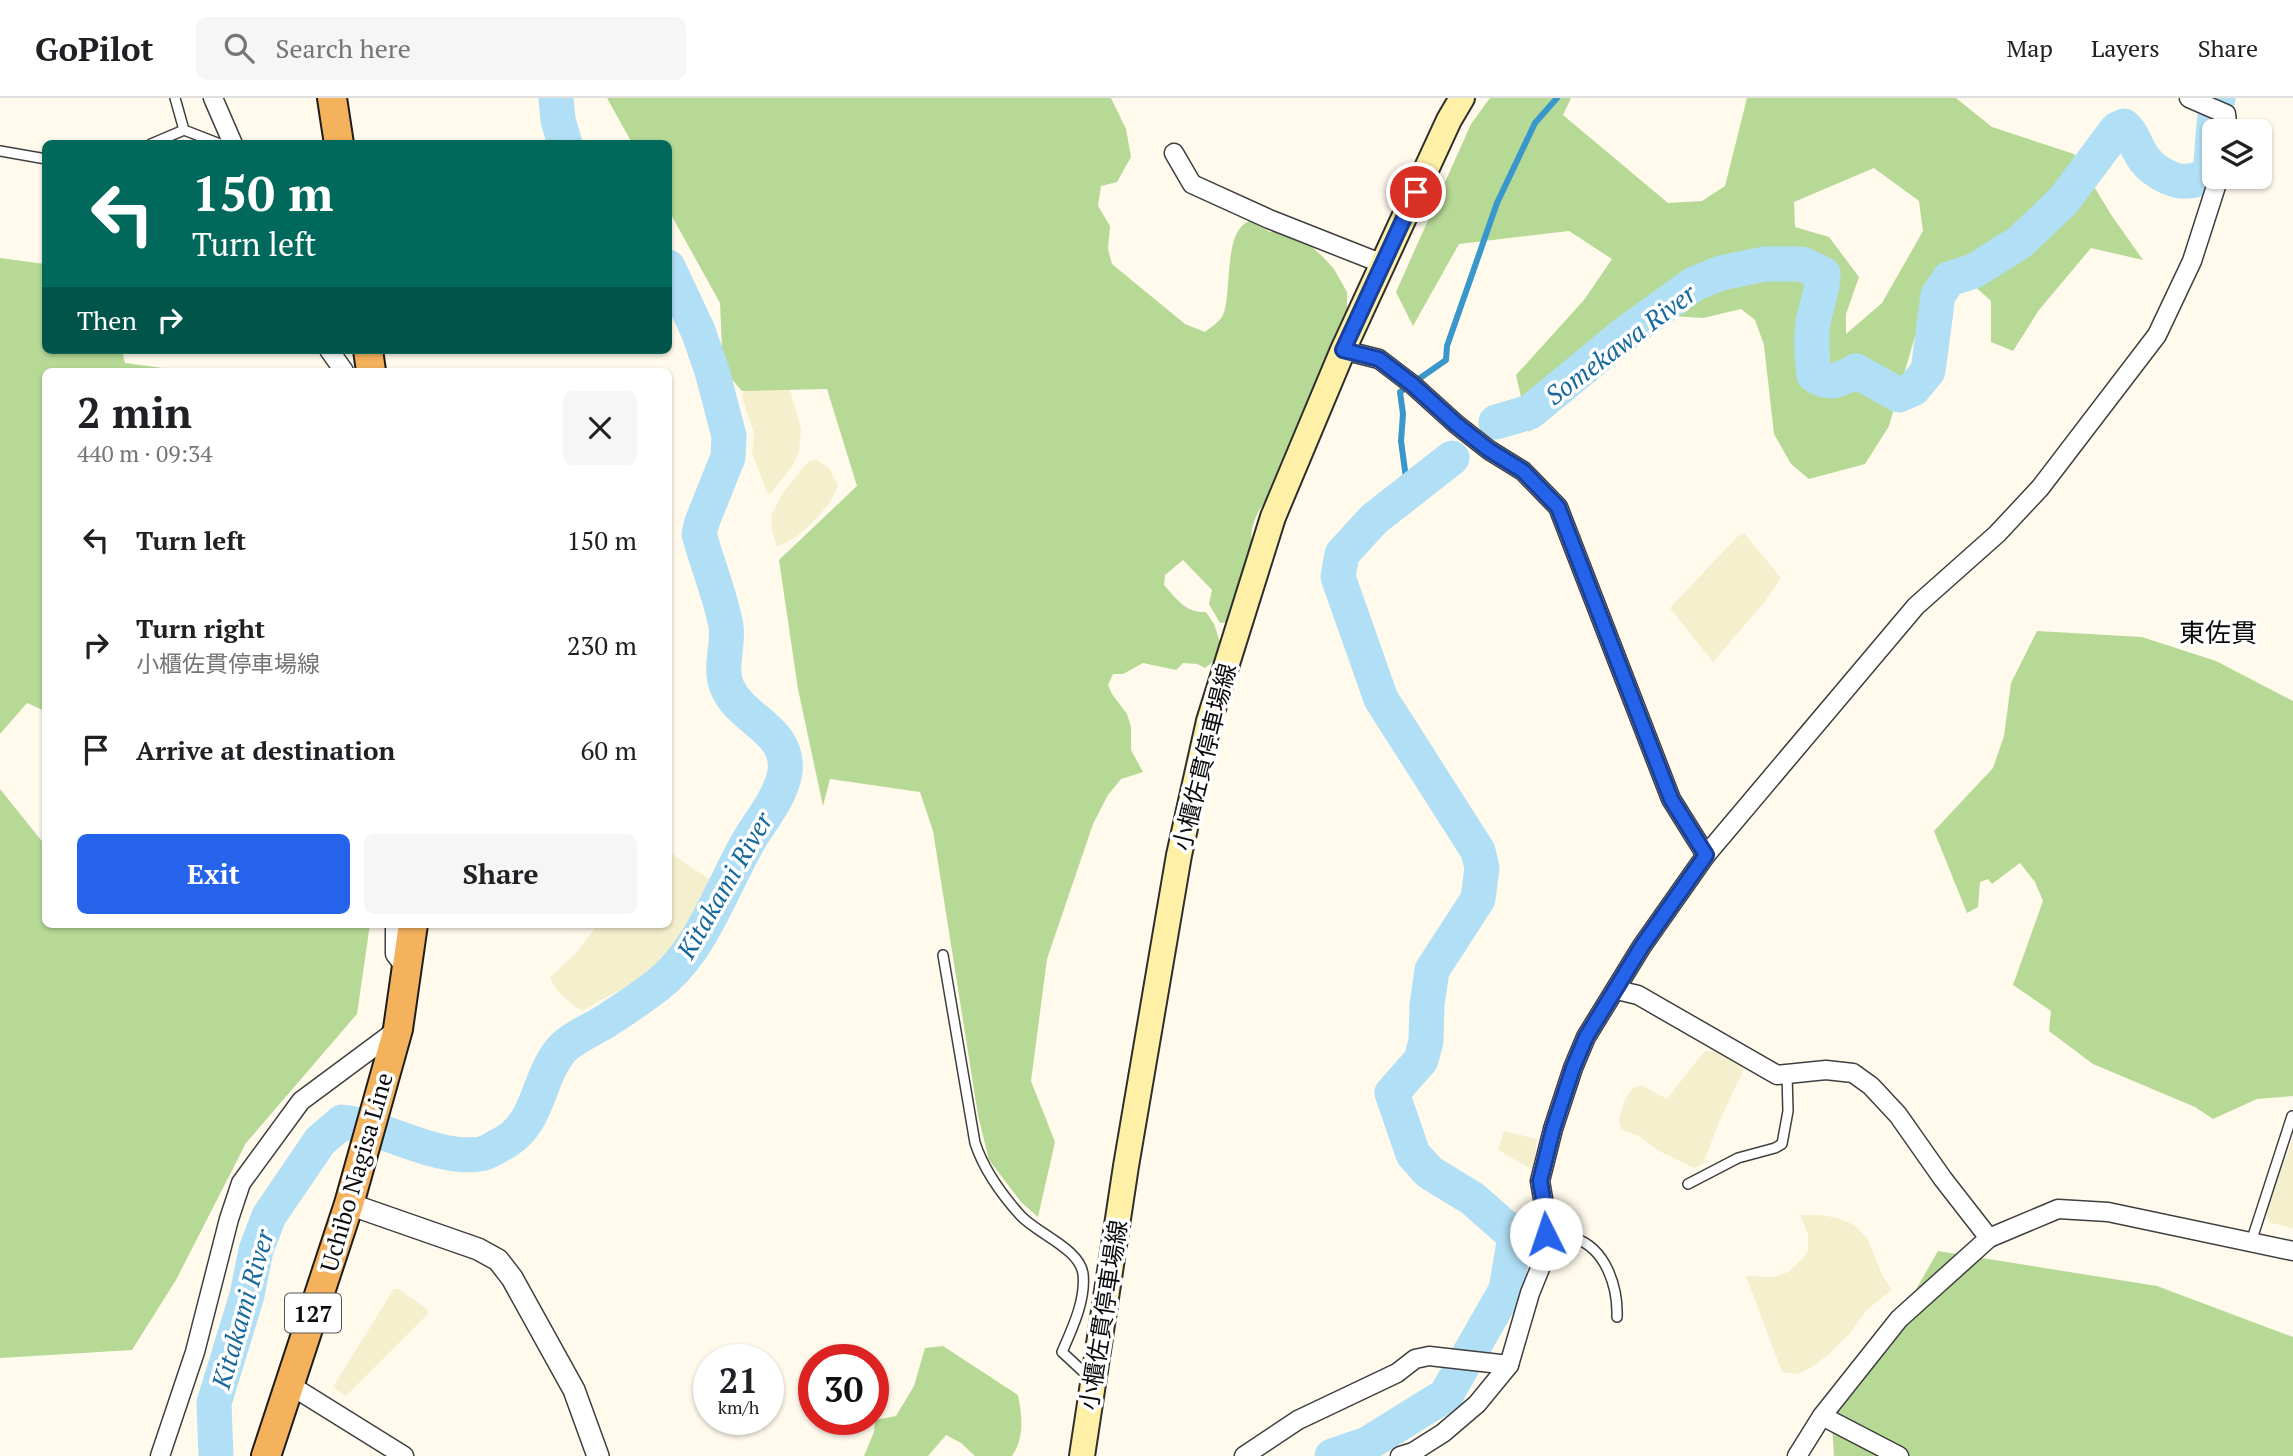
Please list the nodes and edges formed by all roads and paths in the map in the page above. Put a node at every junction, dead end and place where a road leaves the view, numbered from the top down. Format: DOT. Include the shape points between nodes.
graph roads {
  1 [pos="175,98"];
  2 [pos="213,98"];
  3 [pos="332,98"];
  4 [pos="1462,98"];
  5 [pos="184,130"];
  6 [pos="161,140"];
  7 [pos="210,140"];
  8 [pos="231,140"];
  9 [pos="338,140"];
  10 [pos="0,151"];
  11 [pos="1174,153"];
  12 [pos="42,158"];
  13 [pos="2215,189"];
  14 [pos="1383,264"];
  15 [pos="1343,350"];
  16 [pos="331,354"];
  17 [pos="342,368"];
  18 [pos="1706,855"];
  19 [pos="395,928"];
  20 [pos="413,928"];
  21 [pos="943,955"];
  22 [pos="408,970"];
  23 [pos="1617,990"];
  24 [pos="398,1029"];
  25 [pos="1787,1074"];
  26 [pos="2292,1116"];
  27 [pos="1688,1184"];
  28 [pos="349,1205"];
  29 [pos="1546,1234"];
  30 [pos="1989,1238"];
  31 [pos="2251,1242"];
  32 [pos="2293,1251"];
  33 [pos="1617,1317"];
  34 [pos="1503,1365"];
  35 [pos="1093,1381"];
  36 [pos="290,1385"];
  37 [pos="1822,1416"];
  38 [pos="160,1456"];
  39 [pos="266,1456"];
  40 [pos="404,1456"];
  41 [pos="598,1456"];
  42 [pos="1082,1456"];
  43 [pos="1244,1456"];
  44 [pos="1400,1456"];
  45 [pos="1797,1456"];
  46 [pos="1899,1456"];
  1 -- 5 [label="lane"];
  2 -- 8 [label="street"];
  3 -- 9 [label="highway"];
  4 -- 14 [label="main road, 小櫃佐貫停車場線"];
  5 -- 6 [label="lane"];
  5 -- 7 [label="lane"];
  10 -- 12 [label="lane"];
  11 -- 14 [label="street" via="1192,184"];
  13 -- 18 [label="street" via="2192,261 2157,334 2040,488 1997,534 1916,606"];
  14 -- 15 [label="main road, 小櫃佐貫停車場線"];
  15 -- 18 [label="street" via="1379,359 1489,450 1523,471 1558,507 1671,799"];
  15 -- 35 [label="main road, 小櫃佐貫停車場線" via="1273,517 1209,721 1177,869"];
  16 -- 17 [label="street"];
  18 -- 23 [label="street"];
  19 -- 22 [label="street" via="395,954"];
  20 -- 22 [label="highway, Uchibo Nagisa Line / 127"];
  21 -- 35 [label="lane" via="981,1161 1020,1215 1078,1260 1082,1293 1062,1352"];
  22 -- 24 [label="highway, Uchibo Nagisa Line / 127"];
  23 -- 25 [label="street" via="1638,995 1777,1074"];
  23 -- 29 [label="street" via="1586,1037 1553,1129 1540,1181"];
  24 -- 28 [label="highway, Uchibo Nagisa Line / 127"];
  24 -- 38 [label="street" via="301,1101 241,1183 195,1352"];
  25 -- 27 [label="lane" via="1788,1111 1782,1144 1738,1158"];
  25 -- 30 [label="street" via="1853,1073 1871,1086 1898,1115"];
  26 -- 31 [label="lane"];
  28 -- 36 [label="highway, Uchibo Nagisa Line / 127"];
  28 -- 41 [label="street" via="498,1260 574,1390"];
  29 -- 33 [label="lane" via="1575,1238 1604,1260"];
  29 -- 34 [label="street" via="1543,1261"];
  30 -- 31 [label="street" via="2058,1209 2108,1212"];
  30 -- 37 [label="street" via="1899,1319"];
  31 -- 32 [label="street"];
  34 -- 43 [label="street" via="1429,1356 1415,1359 1385,1379 1298,1420"];
  34 -- 44 [label="street" via="1477,1404 1443,1433"];
  35 -- 42 [label="main road, 小櫃佐貫停車場線"];
  36 -- 39 [label="highway, Uchibo Nagisa Line / 127"];
  36 -- 40 [label="street"];
  37 -- 45 [label="street"];
  37 -- 46 [label="street"];
}
